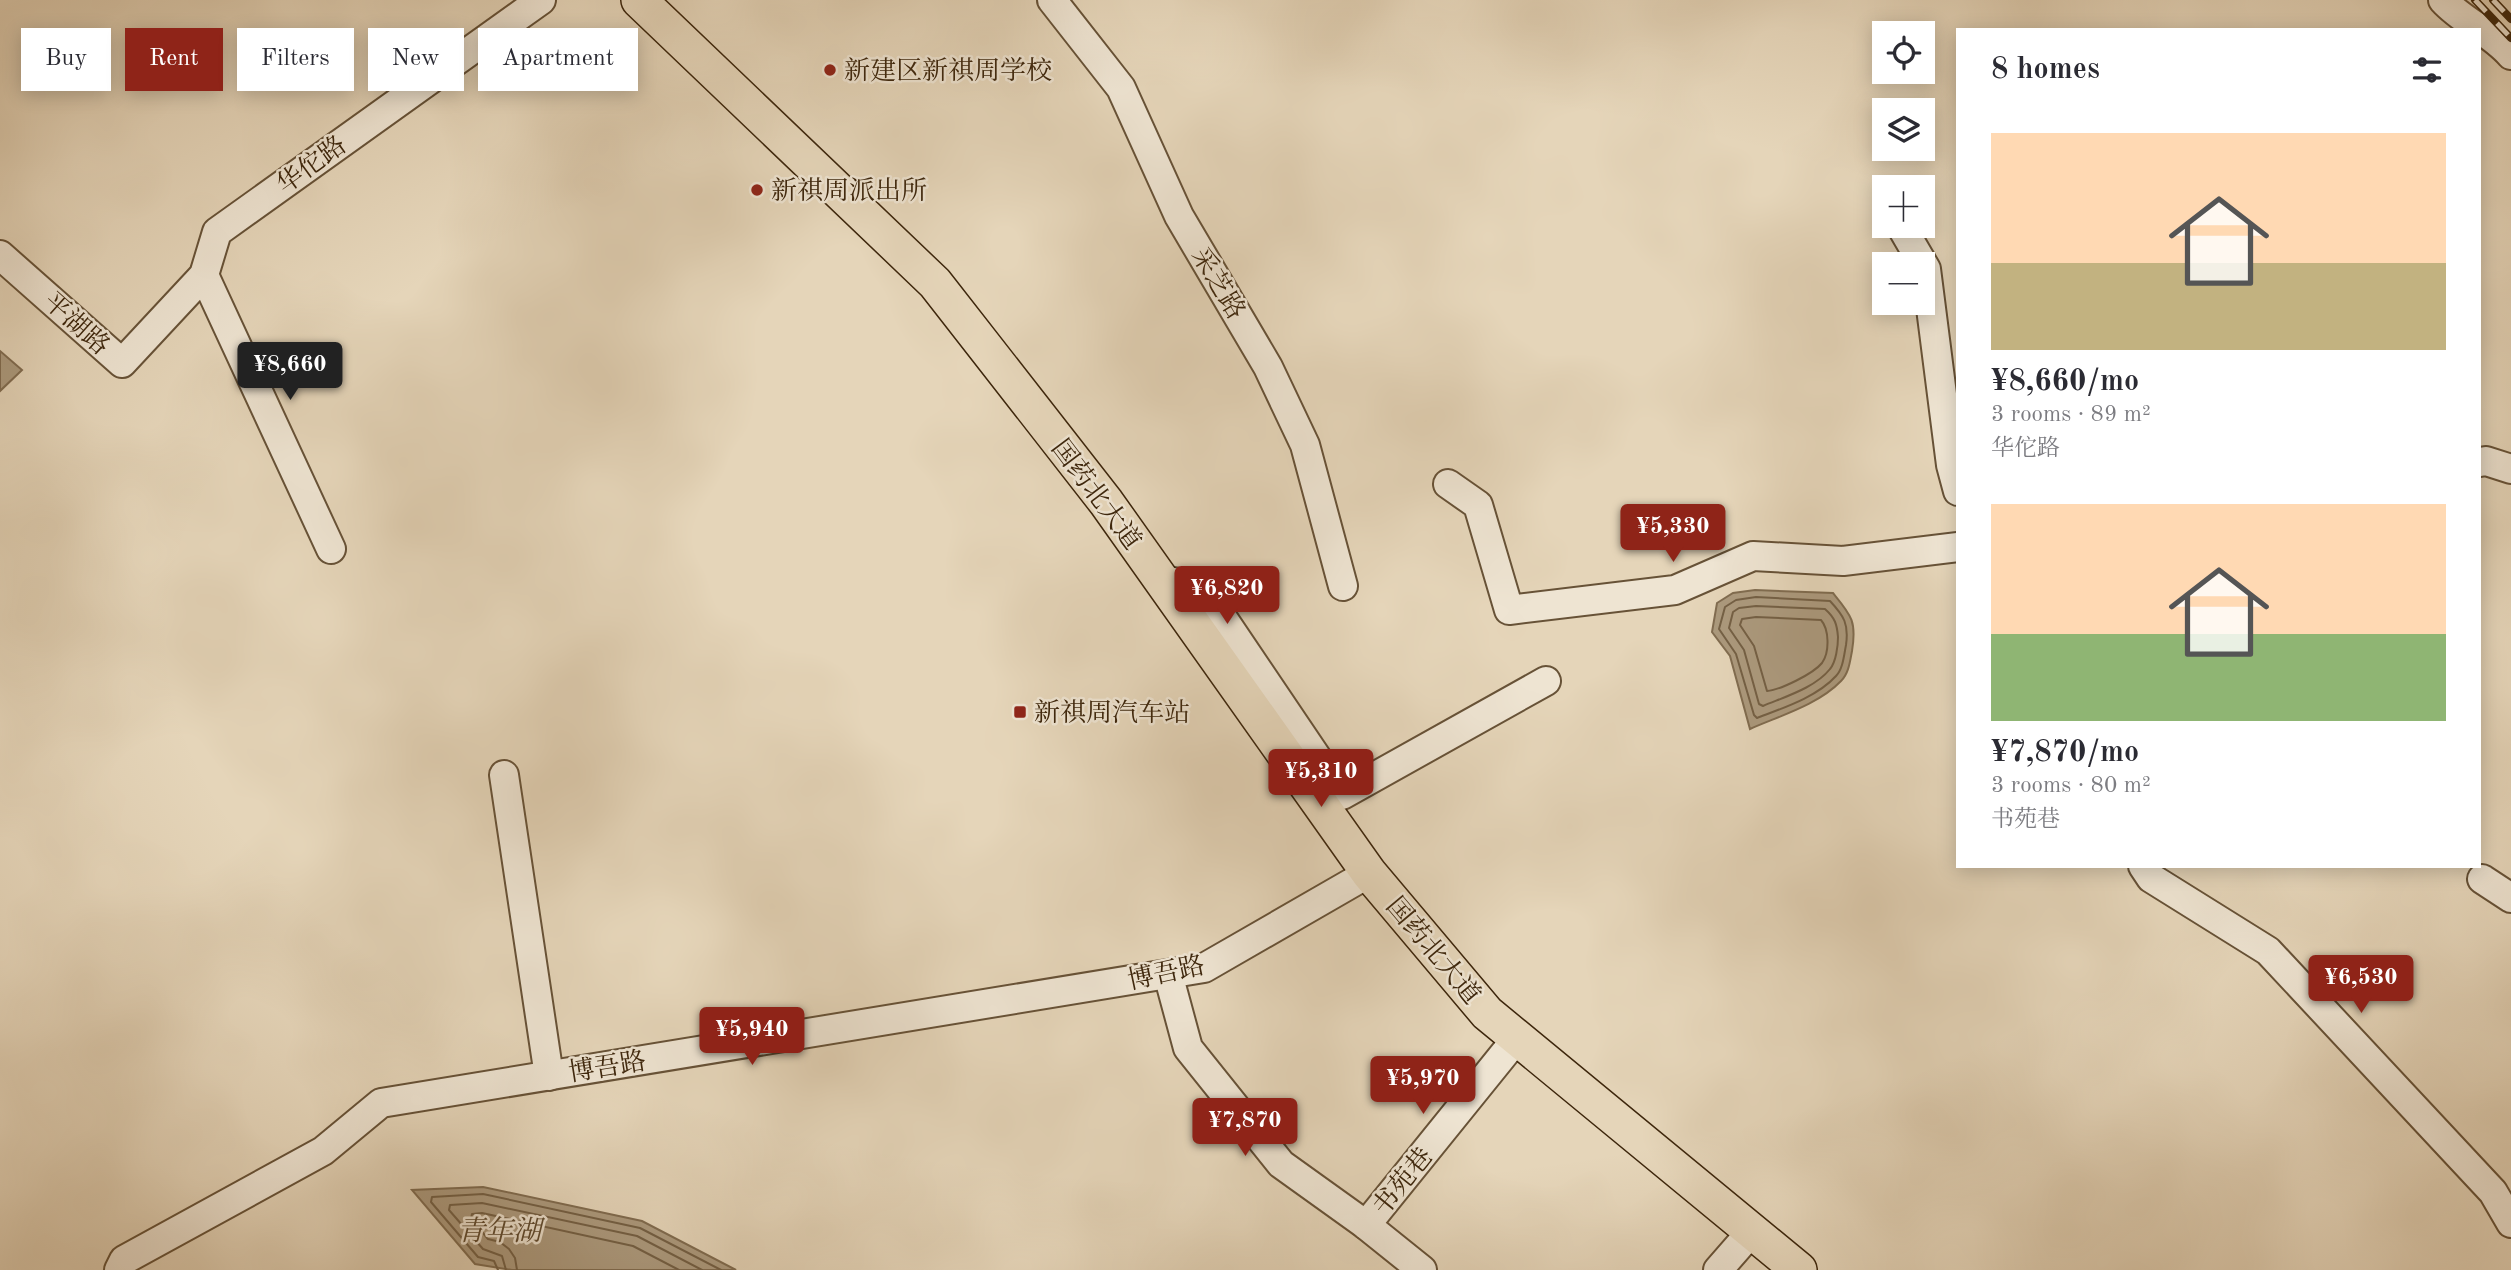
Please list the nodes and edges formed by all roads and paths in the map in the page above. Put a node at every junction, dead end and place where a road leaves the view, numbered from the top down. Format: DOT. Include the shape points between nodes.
graph roads {
  1 [pos="541,0"];
  2 [pos="639,0"];
  3 [pos="1052,0"];
  4 [pos="2443,0"];
  5 [pos="2479,28"];
  6 [pos="2481,29"];
  7 [pos="2511,55"];
  8 [pos="1908,238"];
  9 [pos="0,255"];
  10 [pos="204,275"];
  11 [pos="122,363"];
  12 [pos="2481,462"];
  13 [pos="2511,469"];
  14 [pos="1956,483"];
  15 [pos="1448,484"];
  16 [pos="1956,547"];
  17 [pos="331,549"];
  18 [pos="1160,580"];
  19 [pos="1343,586"];
  20 [pos="1546,681"];
  21 [pos="504,775"];
  22 [pos="2144,868"];
  23 [pos="1369,873"];
  24 [pos="2482,879"];
  25 [pos="2511,898"];
  26 [pos="1168,974"];
  27 [pos="1517,1038"];
  28 [pos="549,1076"];
  29 [pos="2511,1223"];
  30 [pos="1366,1225"];
  31 [pos="1752,1231"];
  32 [pos="119,1270"];
  33 [pos="1422,1270"];
  34 [pos="1718,1270"];
  35 [pos="1799,1270"];
  1 -- 10 [label="street, 华佗路" via="217,232"];
  2 -- 18 [label="main road, 国药北大道" via="935,283 1106,502"];
  3 -- 19 [label="street, 采芝路" via="1121,88 1179,216 1268,367 1305,445"];
  4 -- 5 [label="street"];
  6 -- 7 [label="street"];
  8 -- 14 [label="street" via="1926,269"];
  9 -- 11 [label="street, 平湖路"];
  10 -- 11 [label="street, 华佗路"];
  10 -- 17 [label="street"];
  12 -- 13 [label="street"];
  15 -- 16 [label="street" via="1478,505 1509,610 1675,590 1753,556 1843,561"];
  18 -- 20 [label="street" via="1201,586 1342,795"];
  18 -- 23 [label="main road, 国药北大道"];
  21 -- 28 [label="street"];
  22 -- 29 [label="street" via="2151,878 2268,951 2493,1192"];
  23 -- 26 [label="street, 博吾路" via="1204,968"];
  23 -- 27 [label="main road, 国药北大道" via="1487,1013"];
  24 -- 25 [label="street"];
  26 -- 28 [label="street, 博吾路"];
  26 -- 30 [label="street" via="1188,1048 1281,1164"];
  27 -- 30 [label="street, 书苑巷"];
  27 -- 31 [label="main road, 国药北大道"];
  28 -- 32 [label="street, 博吾路" via="381,1103 323,1151 124,1260"];
  30 -- 33 [label="street"];
  31 -- 34 [label="street"];
  31 -- 35 [label="main road, 国药北大道"];
}
